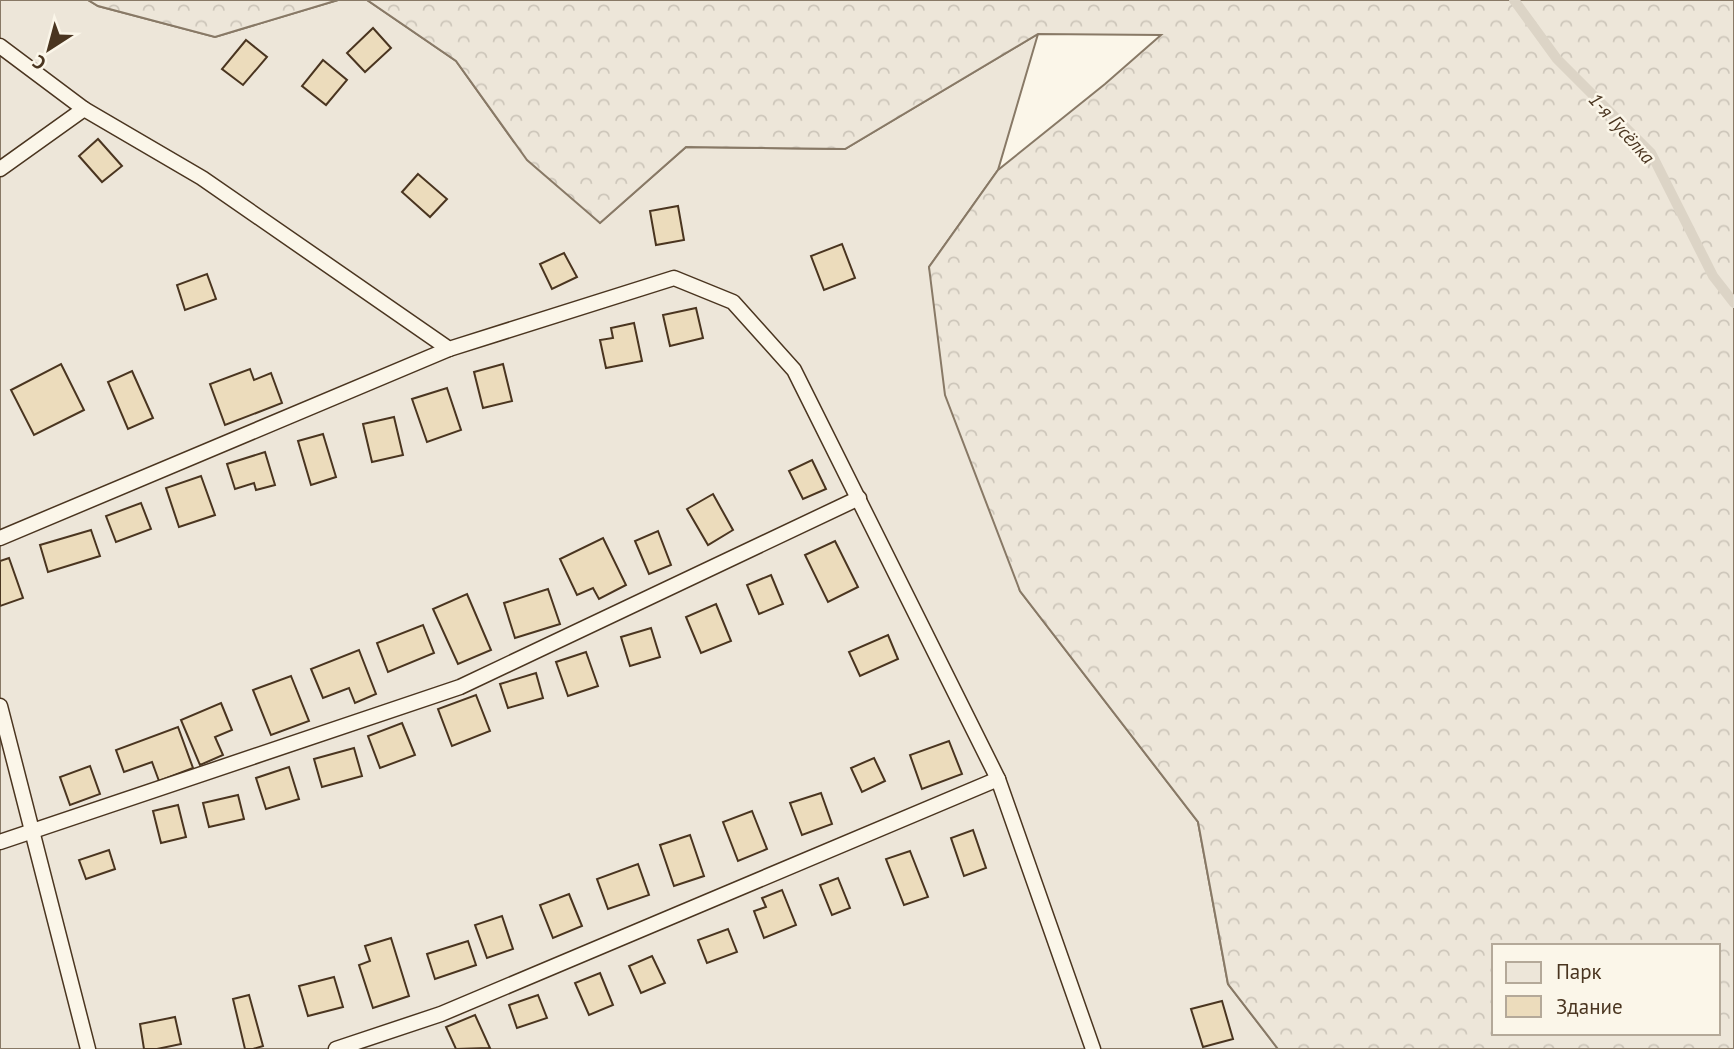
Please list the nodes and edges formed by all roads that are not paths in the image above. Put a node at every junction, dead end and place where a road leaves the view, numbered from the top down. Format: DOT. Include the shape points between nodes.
graph roads {
  1 [pos="0,46"];
  2 [pos="84,109"];
  3 [pos="0,169"];
  4 [pos="449,349"];
  5 [pos="859,498"];
  6 [pos="0,538"];
  7 [pos="0,706"];
  8 [pos="998,779"];
  9 [pos="32,829"];
  10 [pos="0,842"];
  11 [pos="88,1049"];
  12 [pos="336,1049"];
  13 [pos="1093,1049"];
  1 -- 2 [label="lane"];
  2 -- 3 [label="lane"];
  2 -- 4 [label="lane" via="202,178"];
  4 -- 5 [label="lane" via="674,278 733,302 794,370"];
  4 -- 6 [label="lane"];
  5 -- 8 [label="lane"];
  5 -- 9 [label="lane" via="460,687"];
  7 -- 9 [label="lane"];
  8 -- 12 [label="lane" via="440,1014"];
  8 -- 13 [label="lane"];
  9 -- 10 [label="lane"];
  9 -- 11 [label="lane"];
}
